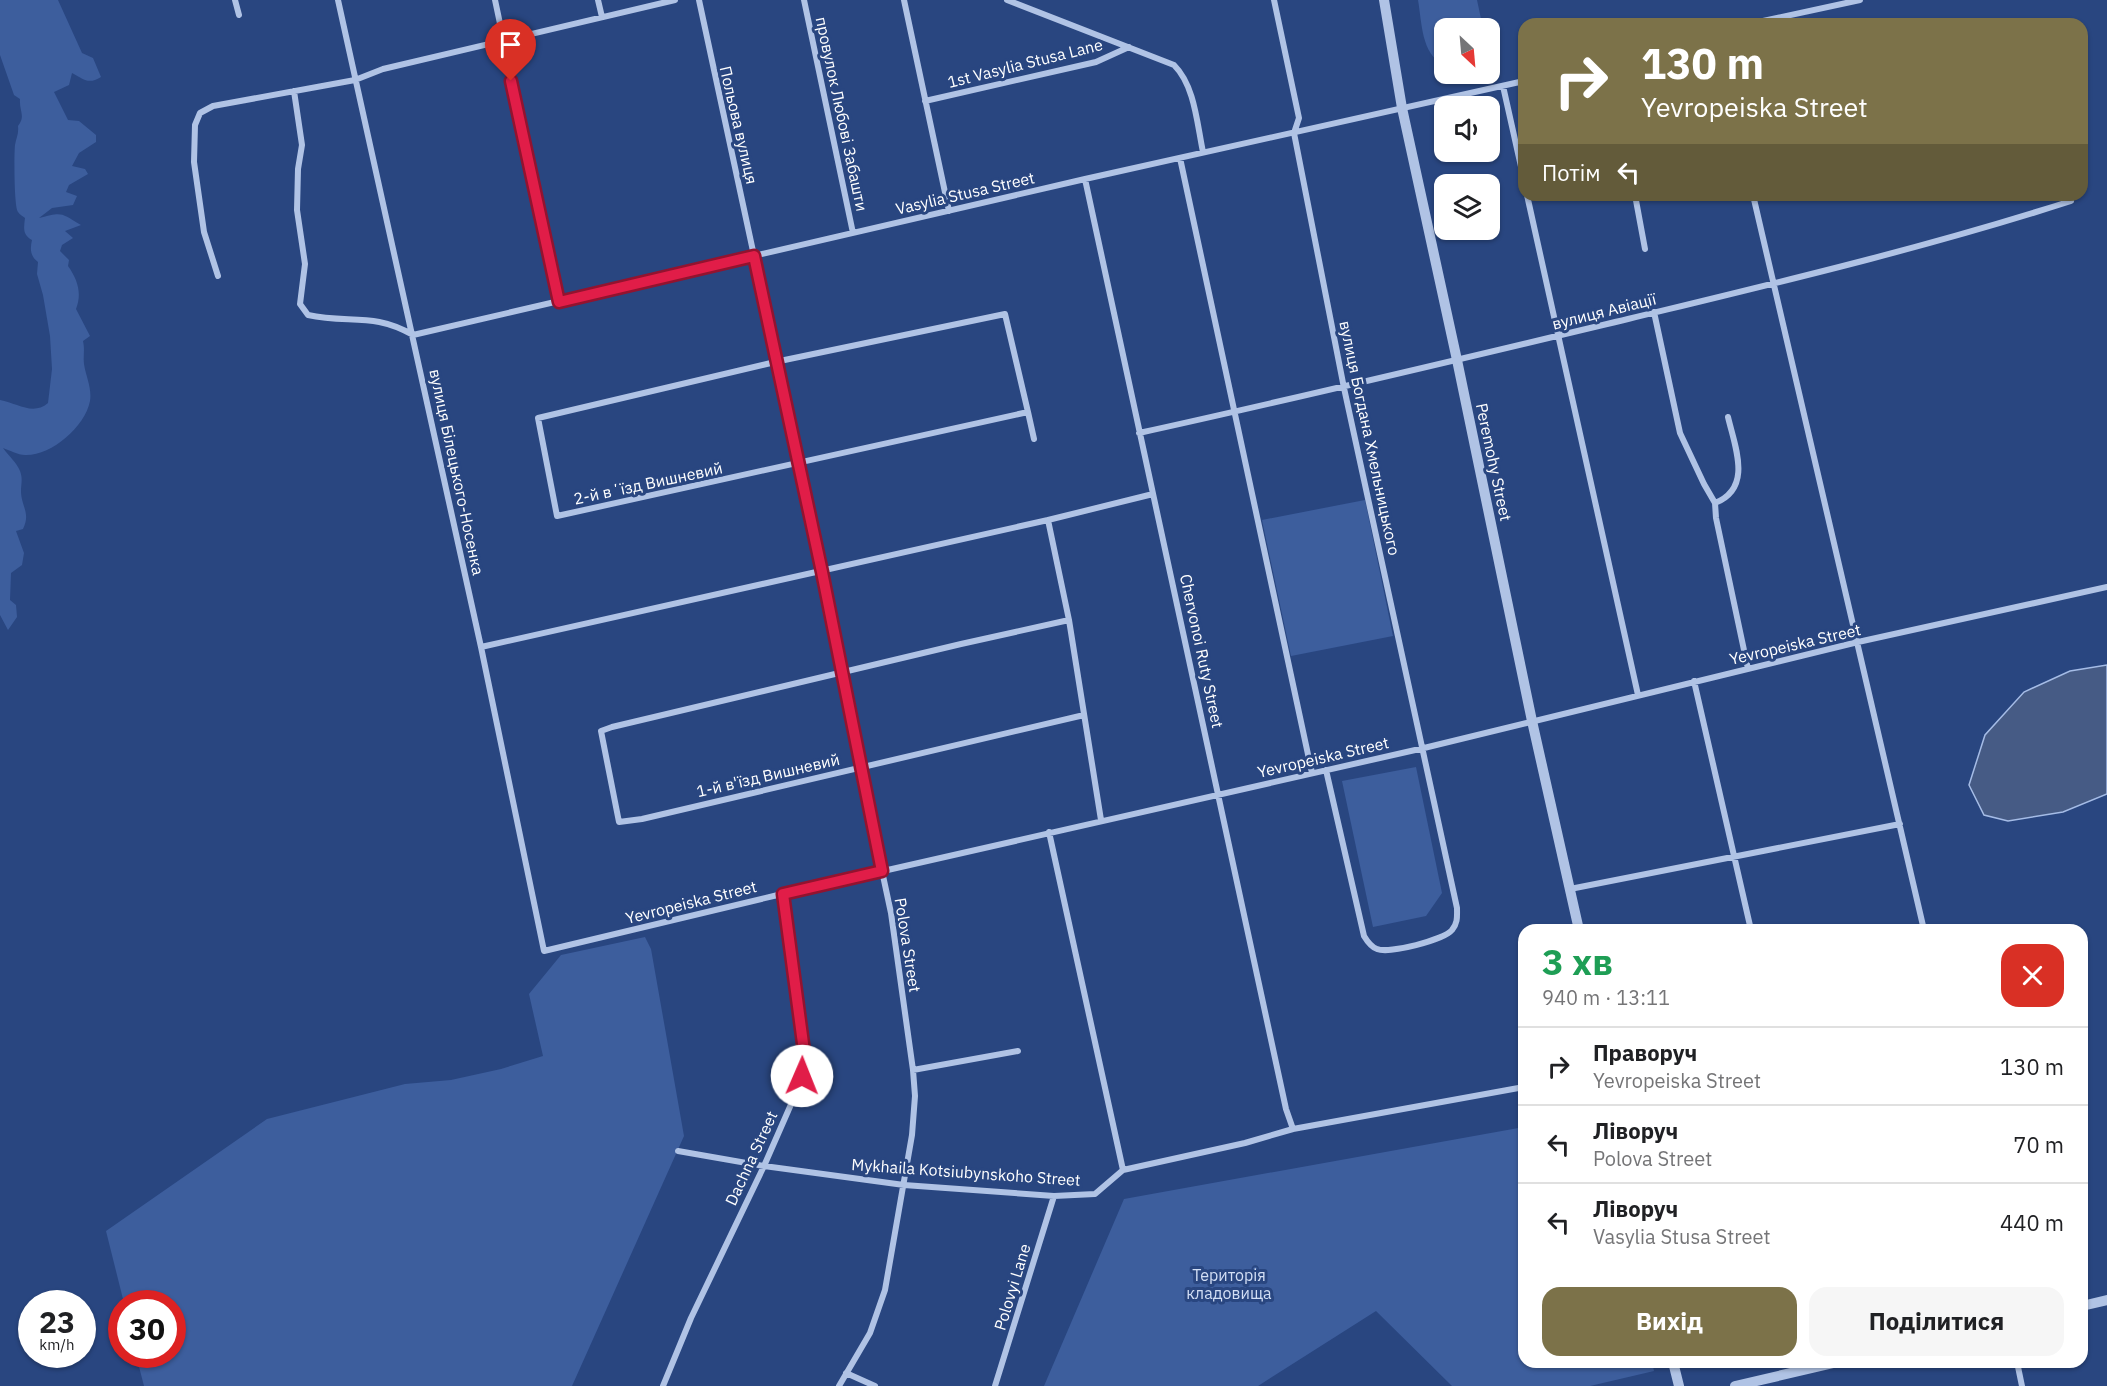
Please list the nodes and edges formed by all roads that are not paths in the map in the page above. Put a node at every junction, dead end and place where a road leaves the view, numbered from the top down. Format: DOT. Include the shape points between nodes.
graph roads {
  1 [pos="235,0"];
  2 [pos="338,0"];
  3 [pos="495,0"];
  4 [pos="598,0"];
  5 [pos="675,0"];
  6 [pos="699,0"];
  7 [pos="804,0"];
  8 [pos="904,0"];
  9 [pos="1007,0"];
  10 [pos="1274,0"];
  11 [pos="1384,0"];
  12 [pos="1860,0"];
  13 [pos="239,15"];
  14 [pos="602,17"];
  15 [pos="1777,18"];
  16 [pos="503,42"];
  17 [pos="1129,46"];
  18 [pos="355,80"];
  19 [pos="1518,82"];
  20 [pos="1503,86"];
  21 [pos="294,91"];
  22 [pos="925,101"];
  23 [pos="1402,108"];
  24 [pos="1294,133"];
  25 [pos="1203,152"];
  26 [pos="1518,153"];
  27 [pos="1180,158"];
  28 [pos="1085,179"];
  29 [pos="1528,201"];
  30 [pos="1636,201"];
  31 [pos="1754,201"];
  32 [pos="2071,201"];
  33 [pos="949,211"];
  34 [pos="853,233"];
  35 [pos="1645,249"];
  36 [pos="754,256"];
  37 [pos="218,276"];
  38 [pos="1774,284"];
  39 [pos="559,302"];
  40 [pos="1654,312"];
  41 [pos="413,335"];
  42 [pos="1559,335"];
  43 [pos="1457,360"];
  44 [pos="776,362"];
  45 [pos="1344,388"];
  46 [pos="1028,412"];
  47 [pos="1235,412"];
  48 [pos="1728,417"];
  49 [pos="1139,433"];
  50 [pos="1034,439"];
  51 [pos="798,464"];
  52 [pos="1153,494"];
  53 [pos="1715,503"];
  54 [pos="1048,520"];
  55 [pos="822,572"];
  56 [pos="2107,587"];
  57 [pos="1069,620"];
  58 [pos="1858,642"];
  59 [pos="481,647"];
  60 [pos="1748,669"];
  61 [pos="842,673"];
  62 [pos="1694,681"];
  63 [pos="1638,695"];
  64 [pos="1084,715"];
  65 [pos="1532,721"];
  66 [pos="1424,748"];
  67 [pos="861,767"];
  68 [pos="1326,770"];
  69 [pos="1312,773"];
  70 [pos="1220,795"];
  71 [pos="1101,820"];
  72 [pos="1900,824"];
  73 [pos="1049,832"];
  74 [pos="1734,857"];
  75 [pos="882,871"];
  76 [pos="1570,890"];
  77 [pos="783,894"];
  78 [pos="1578,924"];
  79 [pos="1750,924"];
  80 [pos="1923,924"];
  81 [pos="544,951"];
  82 [pos="1018,1051"];
  83 [pos="913,1070"];
  84 [pos="1518,1088"];
  85 [pos="1293,1129"];
  86 [pos="678,1151"];
  87 [pos="764,1166"];
  88 [pos="1123,1170"];
  89 [pos="904,1185"];
  90 [pos="1054,1196"];
  91 [pos="2107,1300"];
  92 [pos="2088,1305"];
  93 [pos="1674,1368"];
  94 [pos="1812,1368"];
  95 [pos="2018,1368"];
  96 [pos="846,1373"];
  97 [pos="663,1386"];
  98 [pos="838,1386"];
  99 [pos="875,1386"];
  100 [pos="995,1386"];
  101 [pos="1679,1386"];
  102 [pos="1735,1386"];
  103 [pos="2022,1386"];
  1 -- 13 [label="street"];
  2 -- 18 [label="street, вулиця Білецького-Носенка"];
  3 -- 16 [label="street"];
  4 -- 14 [label="street"];
  5 -- 14 [label="street"];
  6 -- 36 [label="street, Польова вулиця"];
  7 -- 34 [label="street, провулок Любові Забашти"];
  8 -- 22 [label="street"];
  9 -- 17 [label="street, 1st Vasylia Stusa Lane"];
  10 -- 24 [label="street, вулиця Богдана Хмельницького" via="1299,118"];
  11 -- 23 [label="street, Peremohy Street"];
  12 -- 15 [label="street"];
  14 -- 16 [label="street"];
  16 -- 18 [label="street" via="383,69"];
  16 -- 39 [label="street"];
  17 -- 22 [label="street, 1st Vasylia Stusa Lane" via="1096,62"];
  17 -- 25 [label="street, 1st Vasylia Stusa Lane" via="1174,65 1182,74"];
  18 -- 21 [label="street"];
  18 -- 41 [label="street, вулиця Білецького-Носенка"];
  19 -- 20 [label="street, Vasylia Stusa Street"];
  20 -- 23 [label="street, Vasylia Stusa Street"];
  20 -- 26 [label="street"];
  21 -- 37 [label="street" via="213,106 200,114 195,125 198,193 204,232"];
  21 -- 41 [label="street" via="302,145 297,210 305,264 300,304 308,315 328,320 358,318 385,322"];
  22 -- 33 [label="street"];
  23 -- 24 [label="street, Vasylia Stusa Street"];
  23 -- 43 [label="street, Peremohy Street"];
  24 -- 25 [label="street, Vasylia Stusa Street"];
  24 -- 45 [label="street, вулиця Богдана Хмельницького"];
  25 -- 27 [label="street, Vasylia Stusa Street"];
  27 -- 28 [label="street, Vasylia Stusa Street"];
  27 -- 47 [label="street"];
  28 -- 33 [label="street, Vasylia Stusa Street"];
  28 -- 49 [label="street, Chervonoi Ruty Street"];
  29 -- 42 [label="street"];
  30 -- 35 [label="street"];
  31 -- 38 [label="street"];
  32 -- 38 [label="street, вулиця Авіації"];
  33 -- 34 [label="street, Vasylia Stusa Street"];
  34 -- 36 [label="street, Vasylia Stusa Street"];
  36 -- 39 [label="street, Vasylia Stusa Street"];
  36 -- 44 [label="street, Polova Street"];
  38 -- 40 [label="street, вулиця Авіації"];
  38 -- 58 [label="street"];
  39 -- 41 [label="street, Vasylia Stusa Street"];
  40 -- 42 [label="street, вулиця Авіації"];
  40 -- 53 [label="street" via="1680,433"];
  41 -- 59 [label="street, вулиця Білецького-Носенка"];
  42 -- 43 [label="street, вулиця Авіації"];
  42 -- 63 [label="street"];
  43 -- 45 [label="street, вулиця Авіації"];
  43 -- 65 [label="street, Peremohy Street"];
  44 -- 46 [label="street" via="1005,314"];
  44 -- 51 [label="street, Polova Street"];
  44 -- 51 [label="street, 2-й вʼїзд Вишневий" via="538,418 557,516"];
  45 -- 47 [label="street, вулиця Авіації"];
  45 -- 66 [label="street, вулиця Богдана Хмельницького"];
  46 -- 50 [label="street"];
  46 -- 51 [label="street"];
  47 -- 49 [label="street, вулиця Авіації"];
  47 -- 69 [label="street"];
  48 -- 53 [label="street" via="1738,474 1731,494"];
  49 -- 52 [label="street, Chervonoi Ruty Street"];
  51 -- 55 [label="street, Polova Street"];
  52 -- 54 [label="street"];
  52 -- 70 [label="street, Chervonoi Ruty Street"];
  53 -- 60 [label="street"];
  54 -- 55 [label="street"];
  54 -- 57 [label="street"];
  55 -- 59 [label="street"];
  55 -- 61 [label="street, Polova Street"];
  56 -- 58 [label="street, Yevropeiska Street"];
  57 -- 61 [label="street"];
  57 -- 64 [label="street"];
  58 -- 60 [label="street, Yevropeiska Street"];
  58 -- 72 [label="street"];
  59 -- 81 [label="street, вулиця Білецького-Носенка"];
  60 -- 62 [label="street, Yevropeiska Street"];
  61 -- 67 [label="street, Polova Street"];
  61 -- 67 [label="street, 1-й в'їзд Вишневий" via="601,730 618,822"];
  62 -- 63 [label="street, Yevropeiska Street"];
  62 -- 74 [label="street"];
  63 -- 65 [label="street, Yevropeiska Street"];
  64 -- 67 [label="street, 1-й в'їзд Вишневий"];
  64 -- 71 [label="street"];
  65 -- 66 [label="street, Yevropeiska Street"];
  65 -- 76 [label="street, Peremohy Street"];
  66 -- 68 [label="street, Yevropeiska Street"];
  66 -- 68 [label="street, вулиця Богдана Хмельницького" via="1457,921 1443,938 1387,951 1376,949 1364,936"];
  67 -- 75 [label="street, Polova Street"];
  68 -- 69 [label="street, Yevropeiska Street"];
  69 -- 70 [label="street, Yevropeiska Street"];
  70 -- 71 [label="street, Yevropeiska Street"];
  70 -- 85 [label="street, Chervonoi Ruty Street"];
  71 -- 73 [label="street, Yevropeiska Street"];
  72 -- 74 [label="street"];
  72 -- 80 [label="street"];
  73 -- 75 [label="street, Yevropeiska Street"];
  73 -- 88 [label="street"];
  74 -- 76 [label="street"];
  74 -- 79 [label="street"];
  75 -- 77 [label="street, Yevropeiska Street"];
  75 -- 83 [label="street, Polova Street"];
  76 -- 78 [label="street, Peremohy Street"];
  77 -- 81 [label="street, Yevropeiska Street"];
  77 -- 87 [label="street, Dachna Street" via="804,1051 802,1076"];
  82 -- 83 [label="street"];
  83 -- 89 [label="street, Polova Street" via="912,1135"];
  84 -- 85 [label="street, Mykhaila Kotsiubynskoho Street"];
  85 -- 88 [label="street, Mykhaila Kotsiubynskoho Street"];
  86 -- 87 [label="street, Mykhaila Kotsiubynskoho Street"];
  87 -- 89 [label="street, Mykhaila Kotsiubynskoho Street"];
  87 -- 97 [label="street, Dachna Street"];
  88 -- 90 [label="street, Mykhaila Kotsiubynskoho Street" via="1095,1194"];
  89 -- 90 [label="street, Mykhaila Kotsiubynskoho Street"];
  89 -- 96 [label="street, Polova Street" via="885,1290 870,1333"];
  90 -- 100 [label="street, Polovyi Lane"];
  91 -- 92 [label="street"];
  93 -- 101 [label="street"];
  94 -- 102 [label="street"];
  95 -- 103 [label="street"];
  96 -- 98 [label="street, Polova Street"];
  96 -- 99 [label="street"];
}
